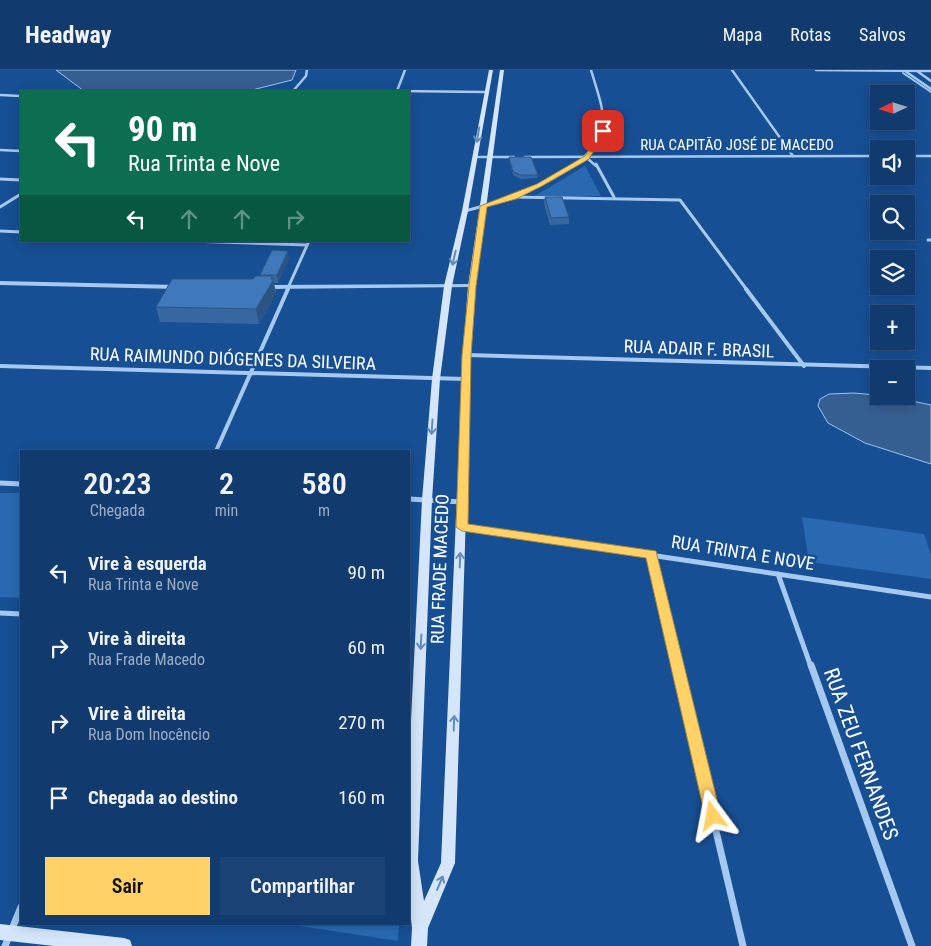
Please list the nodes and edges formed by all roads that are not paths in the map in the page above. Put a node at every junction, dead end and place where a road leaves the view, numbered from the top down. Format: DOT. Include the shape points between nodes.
graph roads {
  1 [pos="307,70"];
  2 [pos="405,70"];
  3 [pos="491,70"];
  4 [pos="502,70"];
  5 [pos="591,70"];
  6 [pos="732,70"];
  7 [pos="816,70"];
  8 [pos="915,70"];
  9 [pos="903,71"];
  10 [pos="931,71"];
  11 [pos="931,81"];
  12 [pos="294,90"];
  13 [pos="397,90"];
  14 [pos="410,91"];
  15 [pos="931,91"];
  16 [pos="485,92"];
  17 [pos="0,95"];
  18 [pos="20,96"];
  19 [pos="483,108"];
  20 [pos="495,108"];
  21 [pos="0,150"];
  22 [pos="20,151"];
  23 [pos="793,156"];
  24 [pos="870,156"];
  25 [pos="915,156"];
  26 [pos="931,156"];
  27 [pos="475,157"];
  28 [pos="587,157"];
  29 [pos="491,158"];
  30 [pos="0,179"];
  31 [pos="20,180"];
  32 [pos="20,195"];
  33 [pos="514,197"];
  34 [pos="614,197"];
  35 [pos="484,206"];
  36 [pos="0,207"];
  37 [pos="465,210"];
  38 [pos="0,231"];
  39 [pos="20,232"];
  40 [pos="249,242"];
  41 [pos="308,243"];
  42 [pos="0,282"];
  43 [pos="288,286"];
  44 [pos="448,286"];
  45 [pos="472,286"];
  46 [pos="185,287"];
  47 [pos="260,287"];
  48 [pos="467,355"];
  49 [pos="0,366"];
  50 [pos="804,366"];
  51 [pos="931,368"];
  52 [pos="248,374"];
  53 [pos="436,379"];
  54 [pos="465,379"];
  55 [pos="216,450"];
  56 [pos="0,483"];
  57 [pos="20,484"];
  58 [pos="410,499"];
  59 [pos="427,500"];
  60 [pos="462,502"];
  61 [pos="462,527"];
  62 [pos="651,554"];
  63 [pos="778,574"];
  64 [pos="931,597"];
  65 [pos="0,613"];
  66 [pos="20,614"];
  67 [pos="20,909"];
  68 [pos="420,928"];
  69 [pos="5,937"];
  70 [pos="124,946"];
  71 [pos="419,946"];
  72 [pos="743,946"];
  73 [pos="912,946"];
  1 -- 12 [label="street"];
  2 -- 13 [label="street"];
  3 -- 16 [label="main road, RUA FRADE MACEDO"];
  4 -- 20 [label="main road, RUA FRADE MACEDO"];
  5 -- 28 [label="street" via="605,124 596,146"];
  6 -- 23 [label="street"];
  7 -- 9 [label="street"];
  8 -- 9 [label="street"];
  8 -- 10 [label="street"];
  8 -- 11 [label="street"];
  9 -- 15 [label="street"];
  14 -- 16 [label="street"];
  16 -- 19 [label="main road, RUA FRADE MACEDO"];
  17 -- 18 [label="street"];
  19 -- 20 [label="main road"];
  19 -- 27 [label="main road, RUA FRADE MACEDO, one-way"];
  20 -- 29 [label="main road, RUA FRADE MACEDO"];
  21 -- 22 [label="street"];
  23 -- 24 [label="street, RUA CAPITÃO JOSÉ DE MACEDO"];
  23 -- 28 [label="street, RUA CAPITÃO JOSÉ DE MACEDO"];
  25 -- 26 [label="street"];
  27 -- 29 [label="street, RUA CAPITÃO JOSÉ DE MACEDO"];
  27 -- 37 [label="main road, RUA FRADE MACEDO"];
  28 -- 29 [label="street, RUA CAPITÃO JOSÉ DE MACEDO"];
  28 -- 33 [label="street"];
  28 -- 34 [label="street" via="596,163"];
  29 -- 35 [label="main road, RUA FRADE MACEDO"];
  30 -- 31 [label="street"];
  32 -- 36 [label="street"];
  33 -- 34 [label="street"];
  33 -- 35 [label="street"];
  34 -- 50 [label="street" via="631,201 680,200"];
  35 -- 37 [label="street"];
  35 -- 45 [label="main road, RUA FRADE MACEDO"];
  37 -- 44 [label="main road, RUA FRADE MACEDO, one-way"];
  38 -- 39 [label="street"];
  40 -- 41 [label="street"];
  41 -- 43 [label="street"];
  42 -- 46 [label="street"];
  43 -- 44 [label="street"];
  43 -- 47 [label="street"];
  43 -- 52 [label="street"];
  44 -- 45 [label="street"];
  44 -- 53 [label="main road, RUA FRADE MACEDO"];
  45 -- 48 [label="main road, RUA FRADE MACEDO"];
  48 -- 50 [label="street, RUA ADAIR F. BRASIL"];
  48 -- 54 [label="main road, RUA FRADE MACEDO"];
  49 -- 52 [label="street, RUA RAIMUNDO DIÓGENES DA SILVEIRA"];
  50 -- 51 [label="street, RUA ADAIR F. BRASIL"];
  52 -- 53 [label="street, RUA RAIMUNDO DIÓGENES DA SILVEIRA"];
  52 -- 55 [label="street"];
  53 -- 54 [label="street, RUA RAIMUNDO DIÓGENES DA SILVEIRA"];
  53 -- 59 [label="main road, RUA FRADE MACEDO, one-way"];
  54 -- 60 [label="main road, RUA FRADE MACEDO"];
  56 -- 57 [label="street"];
  58 -- 59 [label="street"];
  59 -- 60 [label="street"];
  59 -- 68 [label="main road, RUA FRADE MACEDO, one-way" via="411,861"];
  60 -- 61 [label="main road, RUA FRADE MACEDO"];
  61 -- 62 [label="street, RUA TRINTA E NOVE"];
  68 -- 61 [label="main road, RUA FRADE MACEDO, one-way" via="448,863"];
  62 -- 63 [label="street, RUA TRINTA E NOVE"];
  62 -- 72 [label="street"];
  63 -- 64 [label="street, RUA TRINTA E NOVE"];
  63 -- 73 [label="street, RUA ZEU FERNANDES"];
  65 -- 66 [label="street"];
  67 -- 69 [label="street"];
  68 -- 71 [label="main road, RUA FRADE MACEDO"];
  69 -- 70 [label="main road"];
}
